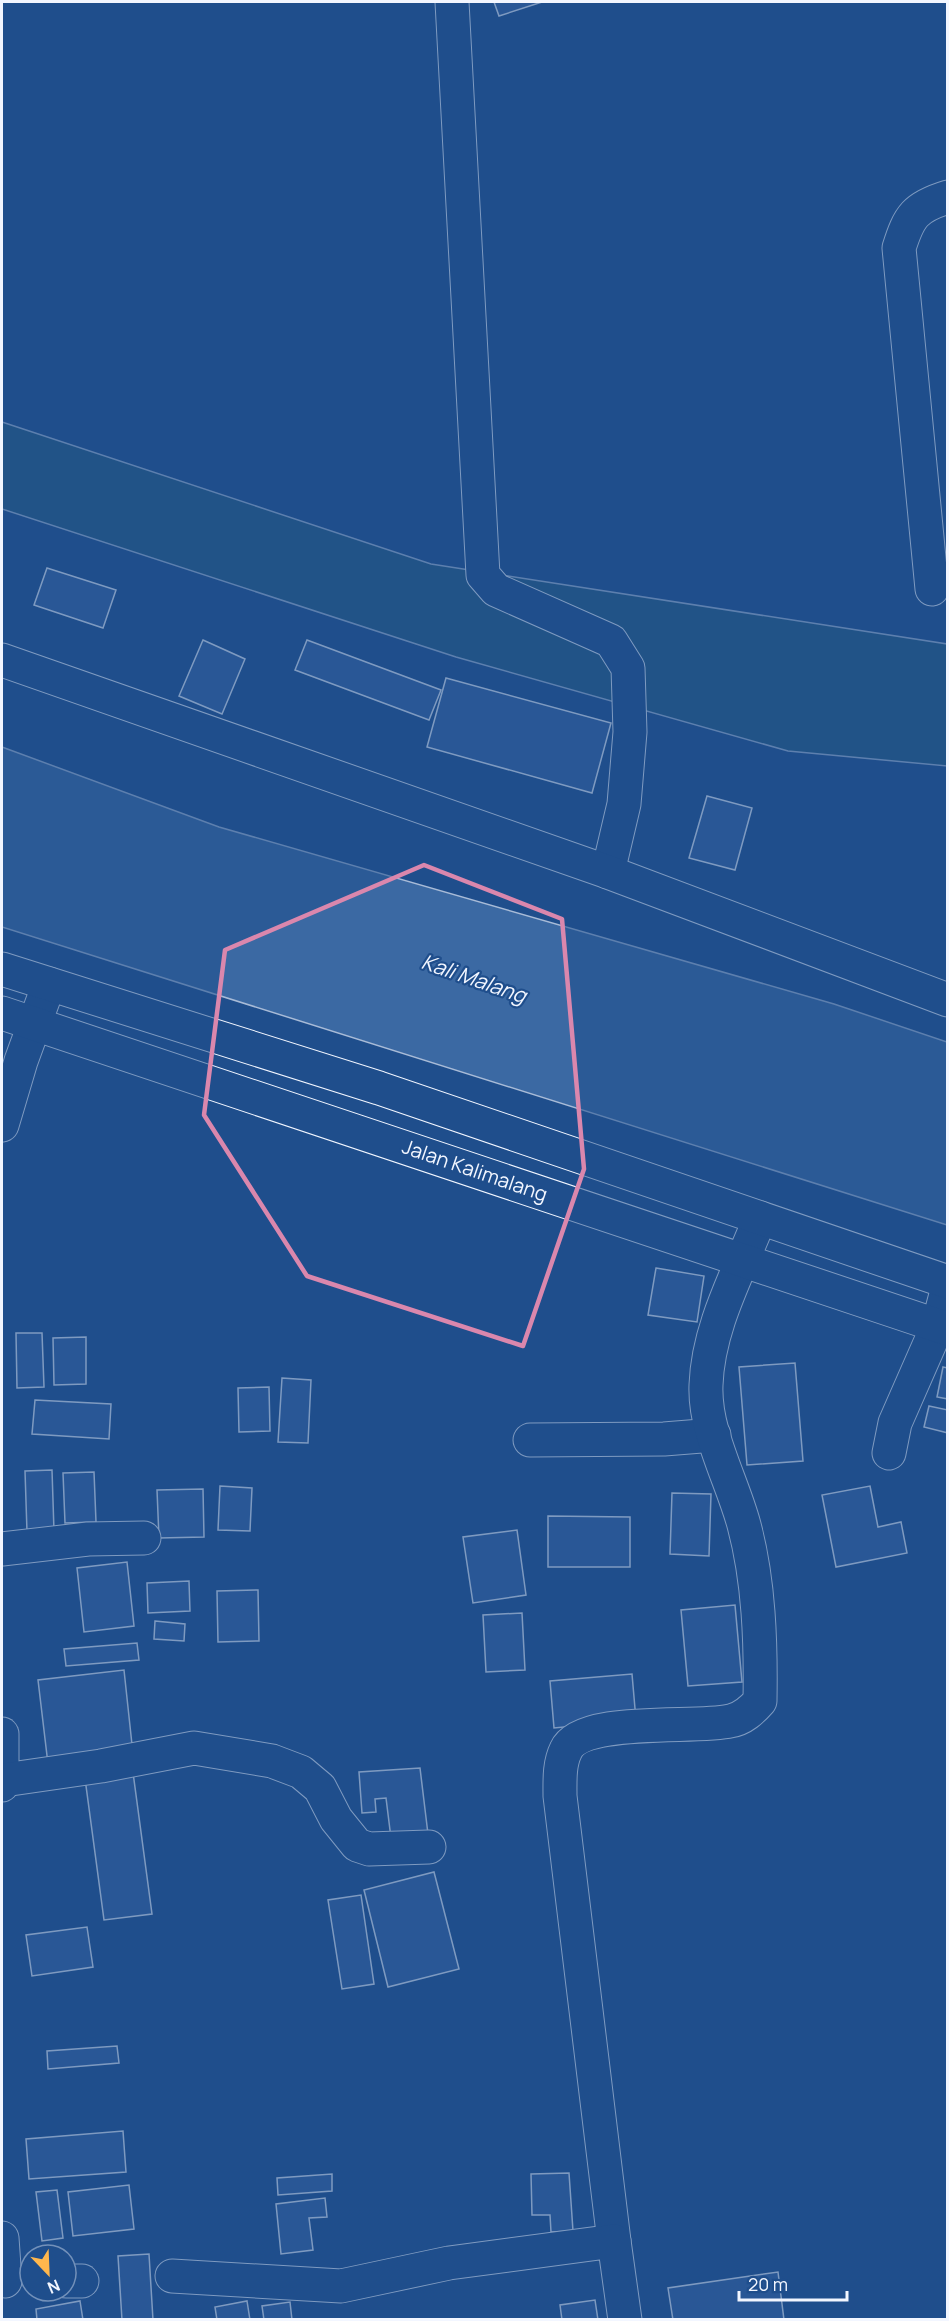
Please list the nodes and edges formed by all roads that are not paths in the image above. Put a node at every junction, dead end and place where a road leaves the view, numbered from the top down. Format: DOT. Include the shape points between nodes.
graph roads {
  1 [pos="452,2"];
  2 [pos="948,197"];
  3 [pos="932,589"];
  4 [pos="2,660"];
  5 [pos="608,872"];
  6 [pos="2,969"];
  7 [pos="49,984"];
  8 [pos="948,1000"];
  9 [pos="2,1013"];
  10 [pos="36,1024"];
  11 [pos="379,1088"];
  12 [pos="2,1125"];
  13 [pos="366,1133"];
  14 [pos="760,1218"];
  15 [pos="744,1261"];
  16 [pos="948,1282"];
  17 [pos="948,1287"];
  18 [pos="943,1327"];
  19 [pos="714,1435"];
  20 [pos="530,1440"];
  21 [pos="889,1453"];
  22 [pos="144,1538"];
  23 [pos="2,1549"];
  24 [pos="2,1734"];
  25 [pos="3,1782"];
  26 [pos="429,1847"];
  27 [pos="2,2238"];
  28 [pos="614,2241"];
  29 [pos="172,2276"];
  30 [pos="12,2281"];
  31 [pos="625,2319"];
  1 -- 5 [label="street" via="483,575 496,590 611,641 628,668 630,732 624,804"];
  2 -- 3 [label="street" via="924,204 906,225 899,248"];
  4 -- 5 [label="street"];
  5 -- 8 [label="street"];
  6 -- 7 [label="street"];
  7 -- 10 [label="street"];
  7 -- 11 [label="street"];
  9 -- 10 [label="street, Jalan Kalimalang"];
  10 -- 12 [label="street"];
  10 -- 13 [label="street, Jalan Kalimalang"];
  11 -- 13 [label="street"];
  11 -- 14 [label="street"];
  13 -- 15 [label="street, Jalan Kalimalang"];
  14 -- 15 [label="street"];
  14 -- 16 [label="street"];
  15 -- 18 [label="street, Jalan Kalimalang"];
  15 -- 19 [label="street" via="725,1298 709,1357 705,1387"];
  17 -- 18 [label="street"];
  18 -- 21 [label="street" via="898,1415"];
  19 -- 20 [label="street"];
  19 -- 28 [label="street" via="745,1526 755,1579 760,1701 750,1713 731,1721 666,1724 579,1736 566,1748 560,1770"];
  22 -- 23 [label="street" via="88,1539"];
  24 -- 25 [label="street"];
  25 -- 26 [label="street" via="194,1748 272,1761 301,1772 320,1788 336,1819 357,1845 369,1849"];
  27 -- 30 [label="street"];
  28 -- 29 [label="street" via="449,2263 341,2286"];
  28 -- 31 [label="street"];
}
